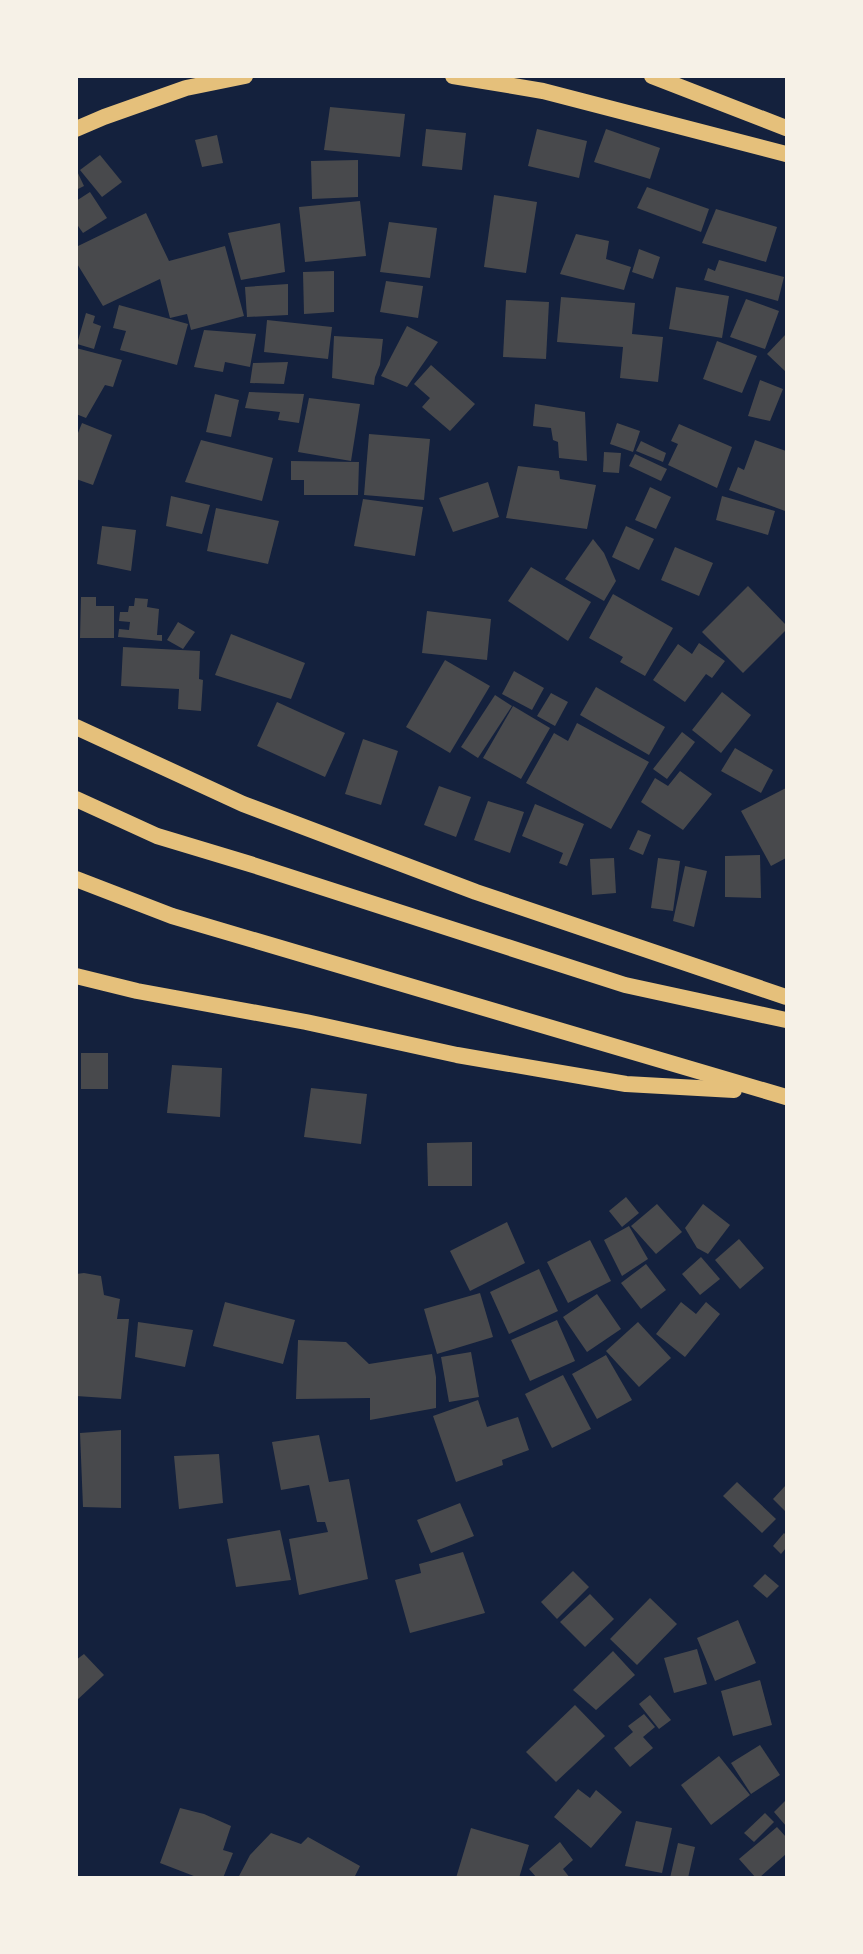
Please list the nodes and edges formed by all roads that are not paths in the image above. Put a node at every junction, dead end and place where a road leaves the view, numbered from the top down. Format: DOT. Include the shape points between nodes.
graph roads {
  1 [pos="244,76"];
  2 [pos="453,76"];
  3 [pos="652,76"];
  4 [pos="786,128"];
  5 [pos="76,129"];
  6 [pos="786,154"];
  7 [pos="76,727"];
  8 [pos="76,799"];
  9 [pos="76,879"];
  10 [pos="76,976"];
  11 [pos="786,997"];
  12 [pos="786,1020"];
  13 [pos="760,1091"];
  14 [pos="786,1097"];
  1 -- 5 [label="highway" via="186,88"];
  2 -- 6 [label="highway" via="543,91"];
  3 -- 4 [label="highway"];
  7 -- 11 [label="highway" via="243,804 476,892"];
  8 -- 12 [label="highway" via="157,836 625,985"];
  9 -- 13 [label="highway" via="172,916"];
  10 -- 13 [label="highway" via="457,1055 626,1084"];
  13 -- 14 [label="highway"];
}
